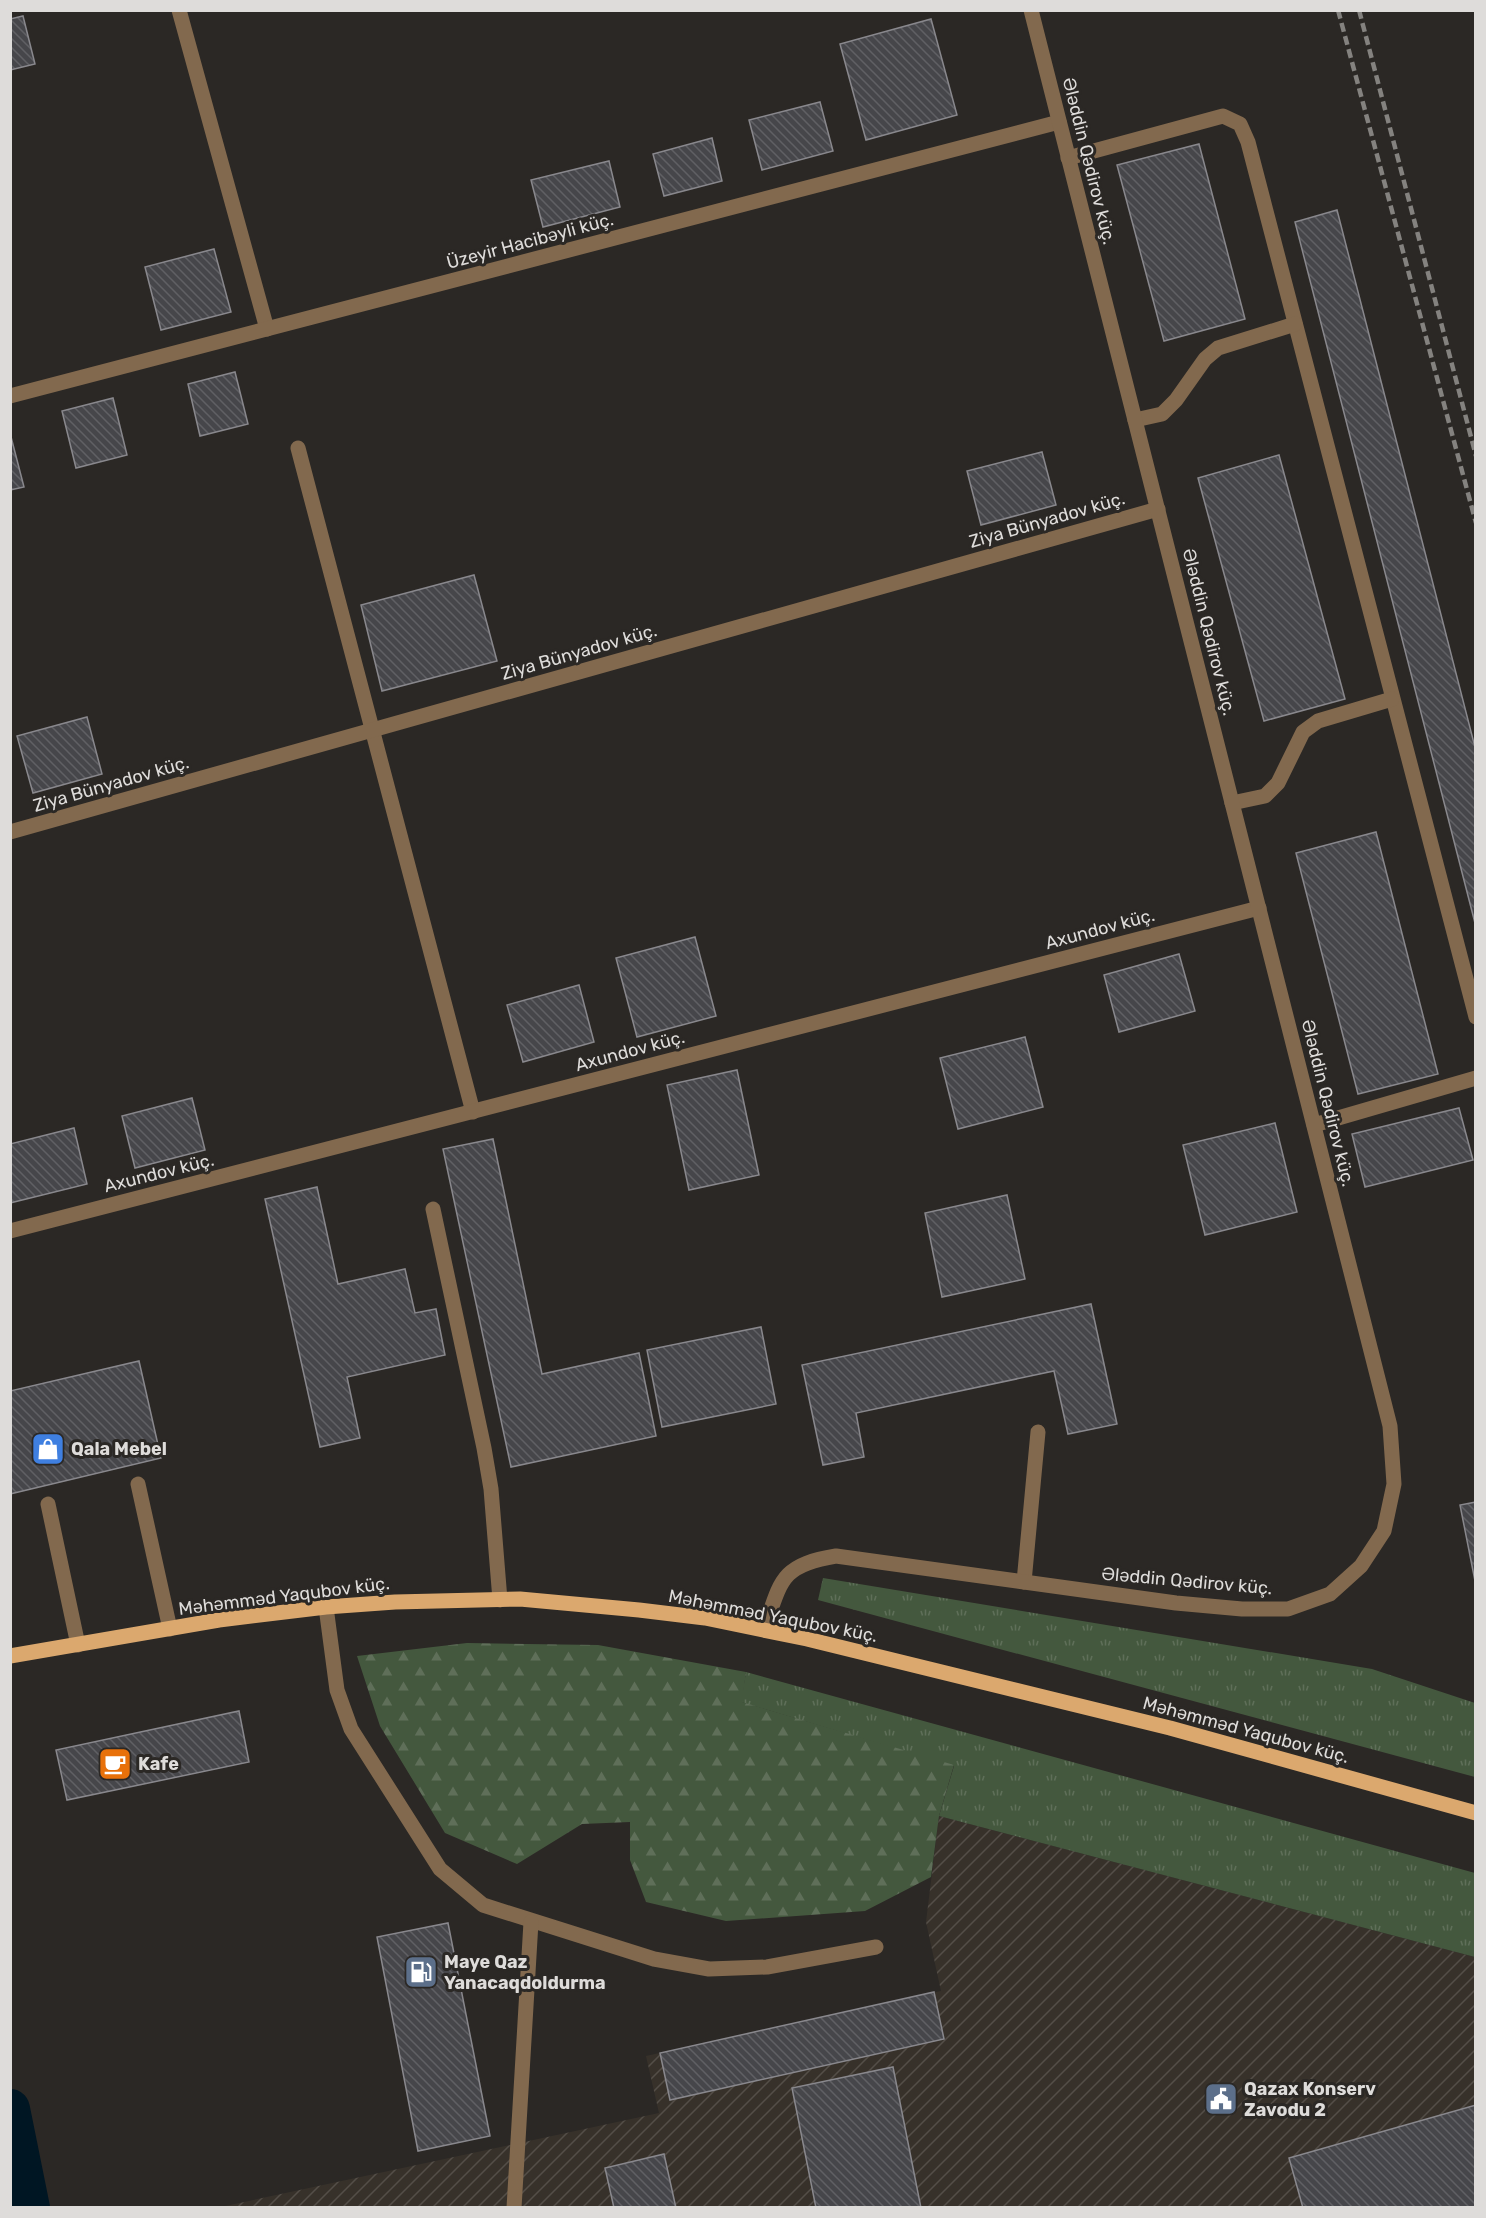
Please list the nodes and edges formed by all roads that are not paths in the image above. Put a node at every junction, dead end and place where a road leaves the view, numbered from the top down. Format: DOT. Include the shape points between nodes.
graph roads {
  1 [pos="179,10"];
  2 [pos="1031,10"];
  3 [pos="1059,123"];
  4 [pos="1068,158"];
  5 [pos="1295,324"];
  6 [pos="267,329"];
  7 [pos="10,396"];
  8 [pos="1135,420"];
  9 [pos="298,448"];
  10 [pos="1158,509"];
  11 [pos="1392,699"];
  12 [pos="372,730"];
  13 [pos="1232,803"];
  14 [pos="10,832"];
  15 [pos="1259,909"];
  16 [pos="1476,1017"];
  17 [pos="1476,1078"];
  18 [pos="473,1112"];
  19 [pos="1314,1125"];
  20 [pos="433,1209"];
  21 [pos="10,1231"];
  22 [pos="1038,1432"];
  23 [pos="138,1484"];
  24 [pos="48,1503"];
  25 [pos="1024,1582"];
  26 [pos="500,1600"];
  27 [pos="326,1607"];
  28 [pos="170,1629"];
  29 [pos="764,1630"];
  30 [pos="78,1644"];
  31 [pos="10,1656"];
  32 [pos="1476,1813"];
  33 [pos="531,1922"];
  34 [pos="876,1947"];
  35 [pos="514,2208"];
  1 -- 6 [label="street"];
  2 -- 3 [label="street, Ələddin Qədirov küç."];
  3 -- 4 [label="street, Ələddin Qədirov küç."];
  3 -- 6 [label="street, Üzeyir Hacibəyli küç."];
  4 -- 5 [label="street" via="1223,116 1240,124"];
  4 -- 8 [label="street, Ələddin Qədirov küç."];
  5 -- 8 [label="street" via="1218,348 1205,358 1162,414"];
  5 -- 11 [label="street"];
  6 -- 7 [label="street, Üzeyir Hacibəyli küç."];
  8 -- 10 [label="street, Ələddin Qədirov küç."];
  9 -- 12 [label="street"];
  10 -- 12 [label="street, Ziya Bünyadov küç."];
  10 -- 13 [label="street, Ələddin Qədirov küç."];
  11 -- 13 [label="street" via="1318,721 1303,732 1278,783 1265,796"];
  11 -- 16 [label="street"];
  12 -- 14 [label="street, Ziya Bünyadov küç."];
  12 -- 18 [label="street"];
  13 -- 15 [label="street, Ələddin Qədirov küç."];
  15 -- 18 [label="street, Axundov küç."];
  15 -- 19 [label="street, Ələddin Qədirov küç."];
  17 -- 19 [label="street"];
  18 -- 21 [label="street, Axundov küç."];
  19 -- 25 [label="street, Ələddin Qədirov küç." via="1390,1426 1394,1485 1384,1531 1361,1566 1330,1594 1288,1609 1176,1603"];
  20 -- 26 [label="street" via="484,1448"];
  22 -- 25 [label="street"];
  23 -- 28 [label="street"];
  24 -- 30 [label="street"];
  25 -- 29 [label="street, Ələddin Qədirov küç." via="836,1556 811,1560 794,1568 780,1584"];
  26 -- 27 [label="main road, Məhəmməd Yaqubov küç."];
  26 -- 29 [label="main road, Məhəmməd Yaqubov küç." via="639,1610"];
  27 -- 28 [label="main road, Məhəmməd Yaqubov küç."];
  27 -- 33 [label="street" via="337,1690 351,1730 440,1869 483,1905"];
  28 -- 30 [label="main road, Məhəmməd Yaqubov küç."];
  29 -- 32 [label="main road, Məhəmməd Yaqubov küç." via="1170,1728"];
  30 -- 31 [label="main road, Məhəmməd Yaqubov küç."];
  33 -- 34 [label="street" via="654,1959 709,1969 766,1967"];
  33 -- 35 [label="street"];
}
